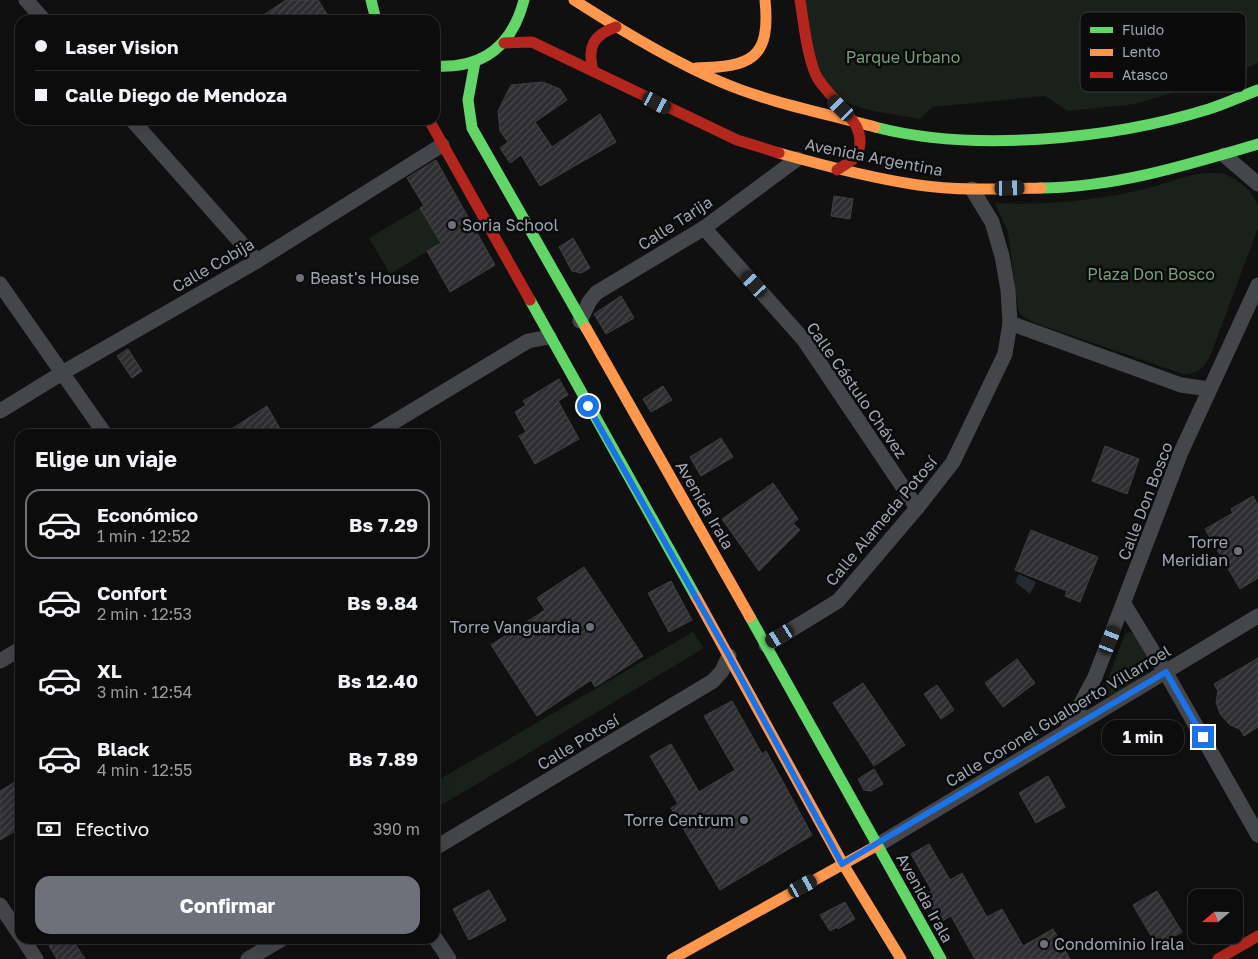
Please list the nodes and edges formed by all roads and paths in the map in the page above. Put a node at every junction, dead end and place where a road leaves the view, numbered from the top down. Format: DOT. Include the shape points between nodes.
graph roads {
  1 [pos="26,0"];
  2 [pos="361,0"];
  3 [pos="371,0"];
  4 [pos="524,0"];
  5 [pos="574,0"];
  6 [pos="765,0"];
  7 [pos="800,0"];
  8 [pos="40,15"];
  9 [pos="374,15"];
  10 [pos="375,15"];
  11 [pos="616,27"];
  12 [pos="504,43"];
  13 [pos="476,62"];
  14 [pos="440,66"];
  15 [pos="693,68"];
  16 [pos="593,71"];
  17 [pos="1258,90"];
  18 [pos="854,121"];
  19 [pos="136,125"];
  20 [pos="431,125"];
  21 [pos="1258,144"];
  22 [pos="442,146"];
  23 [pos="1224,155"];
  24 [pos="796,159"];
  25 [pos="837,170"];
  26 [pos="1258,184"];
  27 [pos="972,189"];
  28 [pos="704,228"];
  29 [pos="257,261"];
  30 [pos="0,284"];
  31 [pos="1258,285"];
  32 [pos="580,321"];
  33 [pos="1010,323"];
  34 [pos="548,337"];
  35 [pos="62,373"];
  36 [pos="1209,389"];
  37 [pos="0,411"];
  38 [pos="101,429"];
  39 [pos="382,429"];
  40 [pos="918,508"];
  41 [pos="1124,604"];
  42 [pos="1258,616"];
  43 [pos="766,645"];
  44 [pos="15,652"];
  45 [pos="729,656"];
  46 [pos="0,661"];
  47 [pos="1166,672"];
  48 [pos="1067,730"];
  49 [pos="1258,835"];
  50 [pos="440,845"];
  51 [pos="876,846"];
  52 [pos="842,864"];
  53 [pos="0,905"];
  54 [pos="15,928"];
  55 [pos="1258,936"];
  56 [pos="26,944"];
  57 [pos="274,944"];
  58 [pos="439,944"];
  59 [pos="36,959"];
  60 [pos="248,959"];
  61 [pos="449,959"];
  62 [pos="672,959"];
  63 [pos="900,959"];
  64 [pos="941,959"];
  65 [pos="1218,959"];
  1 -- 8 [label="street"];
  2 -- 9 [label="main road"];
  3 -- 10 [label="main road"];
  4 -- 12 [label="main road" via="518,23"];
  5 -- 11 [label="main road, Avenida Argentina"];
  6 -- 15 [label="main road" via="766,36 750,60 734,67"];
  7 -- 18 [label="main road" via="816,76 828,96"];
  11 -- 15 [label="main road, Avenida Argentina"];
  11 -- 16 [label="main road" via="602,30 592,41 588,56"];
  12 -- 13 [label="main road"];
  12 -- 16 [label="main road, Avenida Argentina" via="532,42"];
  13 -- 14 [label="main road"];
  13 -- 32 [label="main road, Avenida Irala" via="468,100 472,128"];
  15 -- 18 [label="main road, Avenida Argentina" via="721,82 770,99"];
  16 -- 24 [label="main road, Avenida Argentina" via="737,140"];
  17 -- 18 [label="main road, Avenida Argentina" via="1165,121 1064,137 1002,142 932,137"];
  18 -- 25 [label="main road" via="861,136 857,156"];
  19 -- 29 [label="street"];
  20 -- 22 [label="main road"];
  21 -- 23 [label="main road, Avenida Argentina"];
  22 -- 29 [label="street, Calle Cobija"];
  22 -- 34 [label="main road"];
  23 -- 26 [label="street"];
  23 -- 27 [label="main road, Avenida Argentina" via="1146,176 1075,186"];
  24 -- 25 [label="main road, Avenida Argentina"];
  24 -- 28 [label="street, Calle Tarija"];
  25 -- 27 [label="main road, Avenida Argentina" via="919,185"];
  27 -- 33 [label="street, Calle Alameda Potosí" via="992,222 1002,256"];
  28 -- 32 [label="street, Calle Tarija" via="596,293"];
  28 -- 40 [label="street, Calle Cástulo Chávez" via="804,340"];
  29 -- 35 [label="street, Calle Cobija"];
  30 -- 35 [label="street"];
  31 -- 36 [label="street, Calle Don Bosco"];
  32 -- 43 [label="main road, Avenida Irala"];
  33 -- 36 [label="street" via="1181,385"];
  33 -- 40 [label="street, Calle Alameda Potosí" via="1005,354 976,416 953,462"];
  34 -- 39 [label="street" via="528,341"];
  34 -- 45 [label="main road"];
  35 -- 37 [label="street, Calle Cobija"];
  35 -- 38 [label="street"];
  36 -- 41 [label="street, Calle Don Bosco" via="1181,452"];
  40 -- 43 [label="street, Calle Alameda Potosí" via="838,601"];
  41 -- 47 [label="street"];
  41 -- 48 [label="street, Calle Don Bosco" via="1095,677"];
  42 -- 47 [label="street, Calle Coronel Gualberto Villarroel"];
  43 -- 51 [label="main road, Avenida Irala"];
  44 -- 46 [label="street"];
  45 -- 50 [label="street, Calle Potosí" via="713,681"];
  45 -- 52 [label="main road"];
  47 -- 48 [label="street, Calle Coronel Gualberto Villarroel"];
  47 -- 49 [label="street"];
  48 -- 51 [label="street, Calle Coronel Gualberto Villarroel"];
  51 -- 52 [label="main road"];
  51 -- 64 [label="main road, Avenida Irala"];
  52 -- 62 [label="main road"];
  52 -- 63 [label="main road"];
  53 -- 54 [label="street"];
  55 -- 65 [label="main road"];
  56 -- 59 [label="street"];
  57 -- 60 [label="street"];
  58 -- 61 [label="street"];
}
